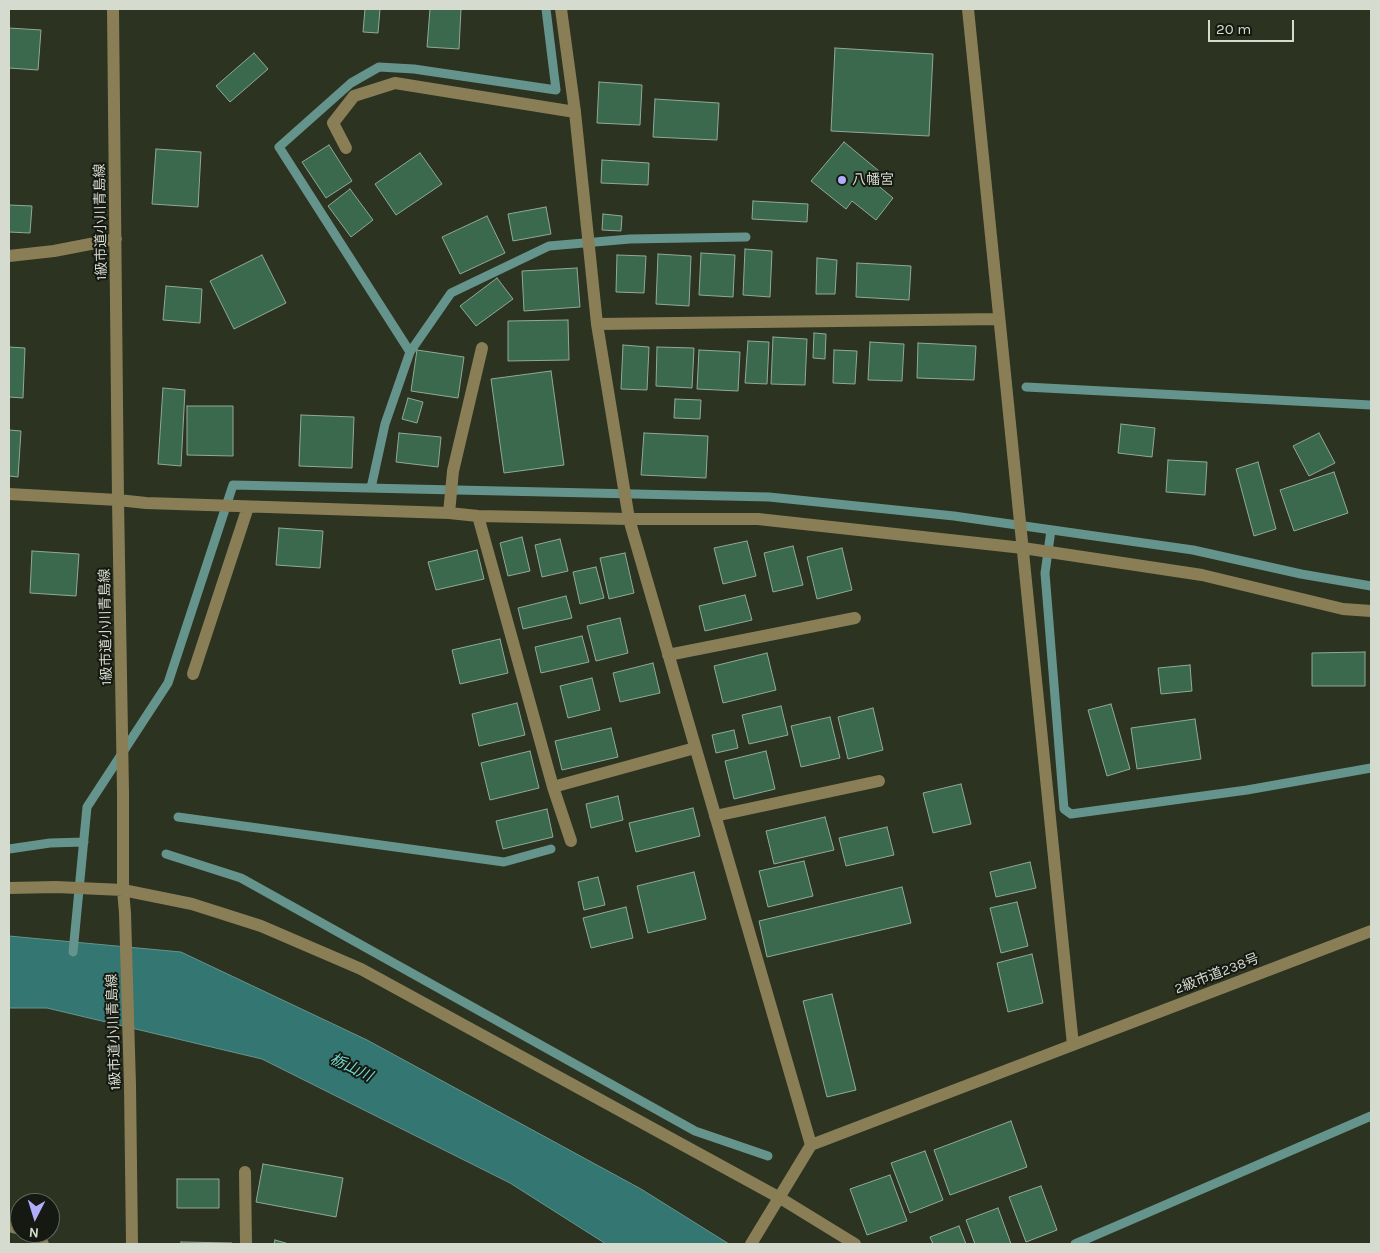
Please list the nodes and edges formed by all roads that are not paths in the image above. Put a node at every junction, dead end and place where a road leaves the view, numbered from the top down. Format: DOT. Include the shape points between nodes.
graph roads {
  1 [pos="113,9"];
  2 [pos="561,9"];
  3 [pos="968,9"];
  4 [pos="574,112"];
  5 [pos="346,148"];
  6 [pos="116,239"];
  7 [pos="9,256"];
  8 [pos="999,319"];
  9 [pos="597,324"];
  10 [pos="482,348"];
  11 [pos="9,494"];
  12 [pos="118,500"];
  13 [pos="248,507"];
  14 [pos="449,513"];
  15 [pos="478,516"];
  16 [pos="629,519"];
  17 [pos="1023,548"];
  18 [pos="1371,611"];
  19 [pos="856,618"];
  20 [pos="668,655"];
  21 [pos="193,674"];
  22 [pos="696,748"];
  23 [pos="879,781"];
  24 [pos="553,787"];
  25 [pos="716,816"];
  26 [pos="571,841"];
  27 [pos="9,888"];
  28 [pos="123,890"];
  29 [pos="1371,931"];
  30 [pos="1073,1045"];
  31 [pos="811,1145"];
  32 [pos="245,1172"];
  33 [pos="776,1203"];
  34 [pos="132,1244"];
  35 [pos="246,1244"];
  36 [pos="751,1244"];
  37 [pos="856,1244"];
  1 -- 6 [label="street, 1級市道小川青島線"];
  2 -- 4 [label="street"];
  3 -- 8 [label="street"];
  4 -- 5 [label="street" via="395,83 354,96 333,123"];
  4 -- 9 [label="street"];
  6 -- 7 [label="street"];
  6 -- 12 [label="street, 1級市道小川青島線"];
  8 -- 9 [label="street"];
  8 -- 17 [label="street"];
  9 -- 16 [label="street"];
  10 -- 14 [label="street" via="453,471"];
  11 -- 12 [label="street"];
  12 -- 13 [label="street"];
  12 -- 28 [label="street, 1級市道小川青島線"];
  13 -- 14 [label="street"];
  13 -- 21 [label="street"];
  14 -- 15 [label="street"];
  15 -- 16 [label="street"];
  15 -- 24 [label="street"];
  16 -- 17 [label="street" via="758,519"];
  16 -- 20 [label="street"];
  17 -- 18 [label="street" via="1202,575 1344,609"];
  17 -- 30 [label="street"];
  19 -- 20 [label="street"];
  20 -- 22 [label="street"];
  22 -- 24 [label="street"];
  22 -- 25 [label="street"];
  23 -- 25 [label="street"];
  24 -- 26 [label="street"];
  25 -- 31 [label="street"];
  27 -- 28 [label="street"];
  28 -- 33 [label="street" via="192,904 261,926 361,969"];
  28 -- 34 [label="street, 1級市道小川青島線"];
  29 -- 30 [label="street, 2級市道238号"];
  30 -- 31 [label="street, 2級市道238号"];
  31 -- 33 [label="street"];
  32 -- 35 [label="street"];
  33 -- 36 [label="street"];
  33 -- 37 [label="street"];
}
